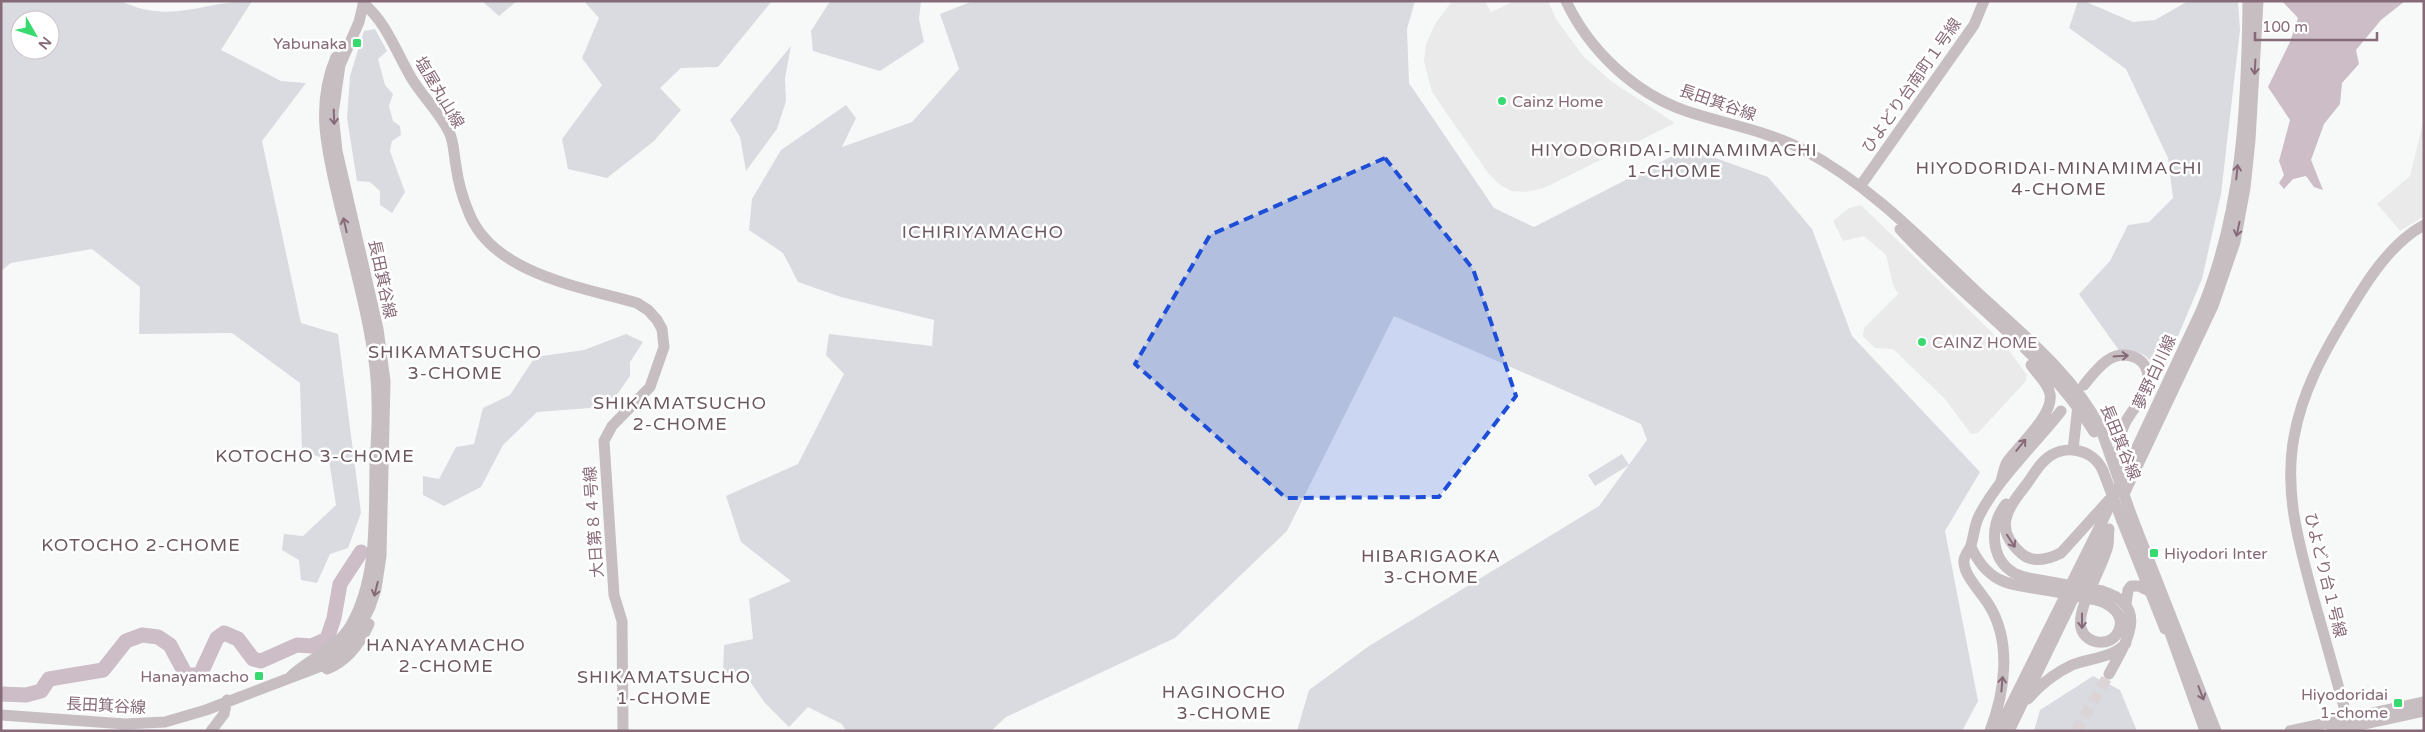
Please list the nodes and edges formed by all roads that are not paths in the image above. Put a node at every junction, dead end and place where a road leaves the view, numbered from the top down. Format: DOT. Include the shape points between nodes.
graph roads {
  1 [pos="1566,1"];
  2 [pos="1984,1"];
  3 [pos="2248,1"];
  4 [pos="2258,1"];
  5 [pos="363,2"];
  6 [pos="1861,185"];
  7 [pos="2424,225"];
  8 [pos="2001,327"];
  9 [pos="662,329"];
  10 [pos="2056,368"];
  11 [pos="2084,384"];
  12 [pos="2079,409"];
  13 [pos="2061,411"];
  14 [pos="2097,429"];
  15 [pos="2073,450"];
  16 [pos="2037,469"];
  17 [pos="1998,487"];
  18 [pos="2115,494"];
  19 [pos="2127,519"];
  20 [pos="2109,525"];
  21 [pos="1971,547"];
  22 [pos="2054,587"];
  23 [pos="2149,591"];
  24 [pos="2100,595"];
  25 [pos="2126,604"];
  26 [pos="2126,643"];
  27 [pos="2179,660"];
  28 [pos="2109,674"];
  29 [pos="291,676"];
  30 [pos="227,700"];
  31 [pos="2424,702"];
  32 [pos="2020,707"];
  33 [pos="2424,711"];
  34 [pos="1,715"];
  35 [pos="2349,725"];
  36 [pos="211,731"];
  37 [pos="623,731"];
  38 [pos="1990,731"];
  39 [pos="1998,731"];
  40 [pos="2009,731"];
  41 [pos="2205,731"];
  42 [pos="2216,731"];
  43 [pos="2290,731"];
  44 [pos="2332,731"];
  1 -- 6 [label="street, 長田箕谷線" via="1574,18 1601,54 1642,89 1684,110 1802,149"];
  2 -- 6 [label="street, ひよどり台南町１号線" via="1974,25"];
  18 -- 3 [label="street, 夢野白川線, one-way" via="2201,311 2224,245 2241,140"];
  4 -- 20 [label="street, 夢野白川線, one-way" via="2250,140 2235,242 2213,306"];
  5 -- 9 [label="street, 塩屋丸山線" via="379,17 413,80 450,133 469,214 483,237 506,258 526,268 637,303 648,310"];
  29 -- 5 [label="street, 長田箕谷線, one-way" via="325,652 350,625 365,589 372,555 377,402 374,360 362,296 327,154 324,126 324,101 332,67 352,18"];
  5 -- 29 [label="street, 長田箕谷線, one-way" via="359,22 339,72 333,114 338,151 374,310 385,381 381,556 370,620 363,638 334,666 316,673"];
  6 -- 8 [label="street, 長田箕谷線" via="1919,250"];
  6 -- 10 [label="street, 長田箕谷線"];
  7 -- 35 [label="street, ひよどり台１号線" via="2388,256 2346,316 2319,361 2300,411 2294,438 2290,496 2296,535"];
  8 -- 12 [label="street, 長田箕谷線"];
  17 -- 8 [label="street, one-way" via="2006,464 2042,418 2050,399 2046,385"];
  9 -- 37 [label="street, 大日第８４号線" via="664,346 650,387 612,426 604,441 614,595 622,621"];
  10 -- 12 [label="street" via="2078,399"];
  10 -- 14 [label="street, 長田箕谷線" via="2089,405"];
  11 -- 19 [label="street, one-way, bridge" via="2113,356 2138,358 2147,369 2148,384 2122,430 2120,449"];
  12 -- 14 [label="street, 長田箕谷線"];
  12 -- 15 [label="street"];
  13 -- 17 [label="street"];
  14 -- 19 [label="street, 長田箕谷線, bridge"];
  15 -- 16 [label="street" via="2056,453"];
  15 -- 19 [label="street, bridge" via="2090,455 2103,471"];
  16 -- 18 [label="street, one-way" via="2012,502 2005,522 2006,534 2013,546 2031,559 2045,560 2061,553"];
  16 -- 22 [label="street" via="1999,513 1994,541 2000,559 2015,573"];
  17 -- 21 [label="street" via="1975,526"];
  18 -- 39 [label="street, 夢野白川線"];
  19 -- 23 [label="street"];
  19 -- 27 [label="street, 長田箕谷線"];
  19 -- 42 [label="street, 長田箕谷線, one-way"];
  20 -- 24 [label="street, one-way" via="2108,544 2082,614 2081,627 2087,637 2102,642 2113,638 2120,622 2117,612"];
  20 -- 32 [label="street, 夢野白川線"];
  21 -- 22 [label="street" via="1981,566 1993,576 2012,584"];
  38 -- 21 [label="street, one-way" via="2001,694 2003,653 1996,618 1964,562"];
  22 -- 24 [label="street, bridge"];
  23 -- 25 [label="street" via="2131,586"];
  23 -- 27 [label="street"];
  24 -- 25 [label="street" via="2113,594"];
  25 -- 26 [label="street" via="2132,620"];
  26 -- 28 [label="street"];
  26 -- 32 [label="street" via="2113,653 2086,660 2052,677"];
  27 -- 41 [label="street, 長田箕谷線"];
  29 -- 30 [label="street, 長田箕谷線"];
  30 -- 34 [label="street, 長田箕谷線" via="206,710 147,724"];
  30 -- 36 [label="street" via="224,714"];
  31 -- 35 [label="street"];
  32 -- 40 [label="street, 夢野白川線"];
  33 -- 35 [label="street"];
  35 -- 43 [label="street"];
  35 -- 44 [label="street"];
}
